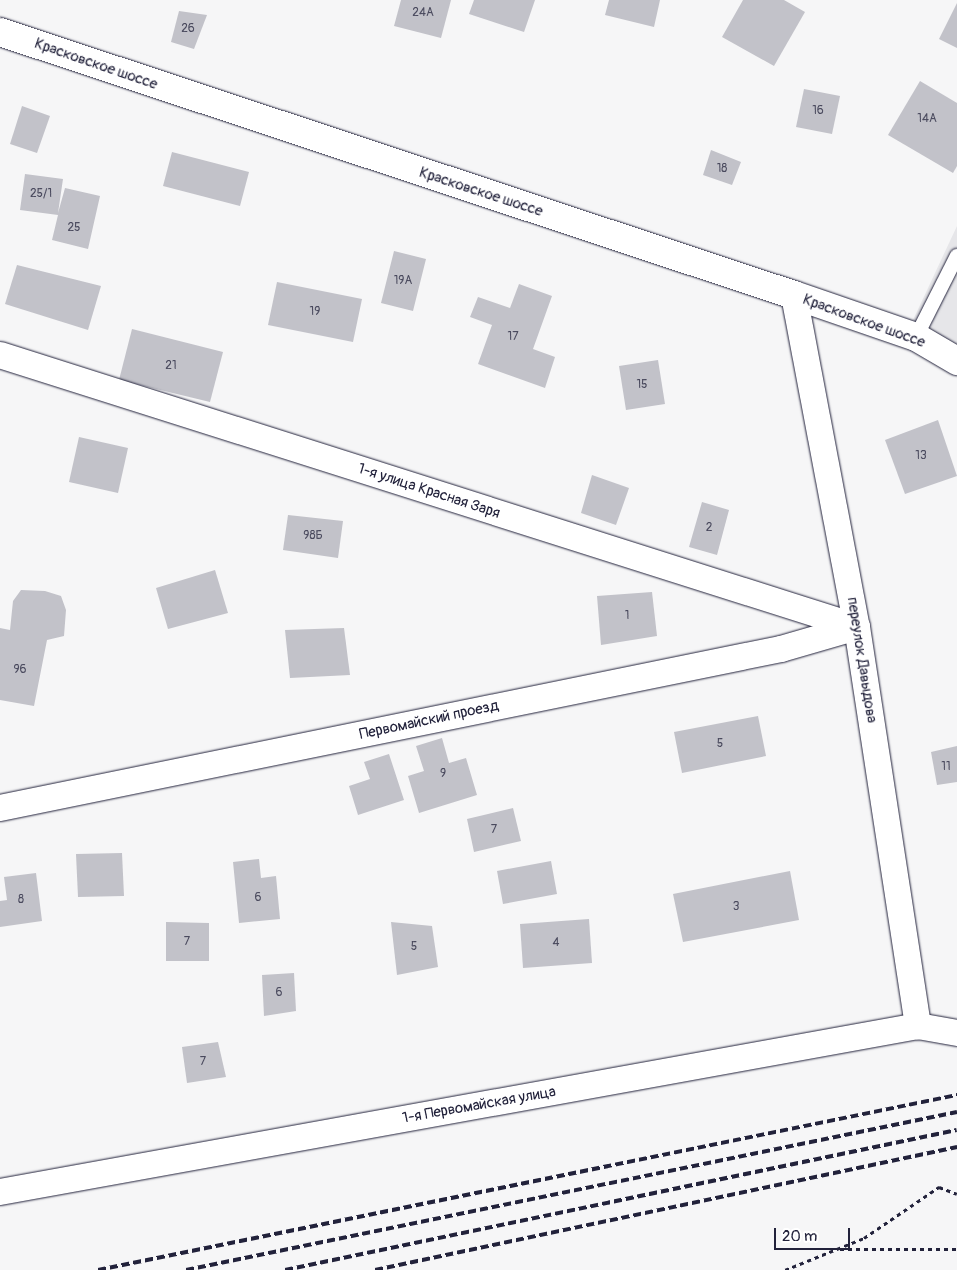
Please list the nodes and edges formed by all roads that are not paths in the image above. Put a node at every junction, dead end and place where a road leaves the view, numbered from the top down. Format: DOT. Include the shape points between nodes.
graph roads {
  1 [pos="0,32"];
  2 [pos="957,256"];
  3 [pos="794,295"];
  4 [pos="916,337"];
  5 [pos="0,355"];
  6 [pos="957,361"];
  7 [pos="857,627"];
  8 [pos="0,808"];
  9 [pos="918,1026"];
  10 [pos="957,1033"];
  11 [pos="0,1192"];
  1 -- 3 [label="main road, Красковское шоссе"];
  2 -- 4 [label="lane"];
  3 -- 4 [label="main road, Красковское шоссе"];
  3 -- 7 [label="street, переулок Давыдова"];
  4 -- 6 [label="main road, Красковское шоссе"];
  5 -- 7 [label="street, 1-я улица Красная Заря"];
  7 -- 8 [label="street, Первомайский проезд" via="781,649"];
  7 -- 9 [label="street, переулок Давыдова"];
  9 -- 10 [label="street, 1-я Первомайская улица"];
  9 -- 11 [label="street, 1-я Первомайская улица"];
}
